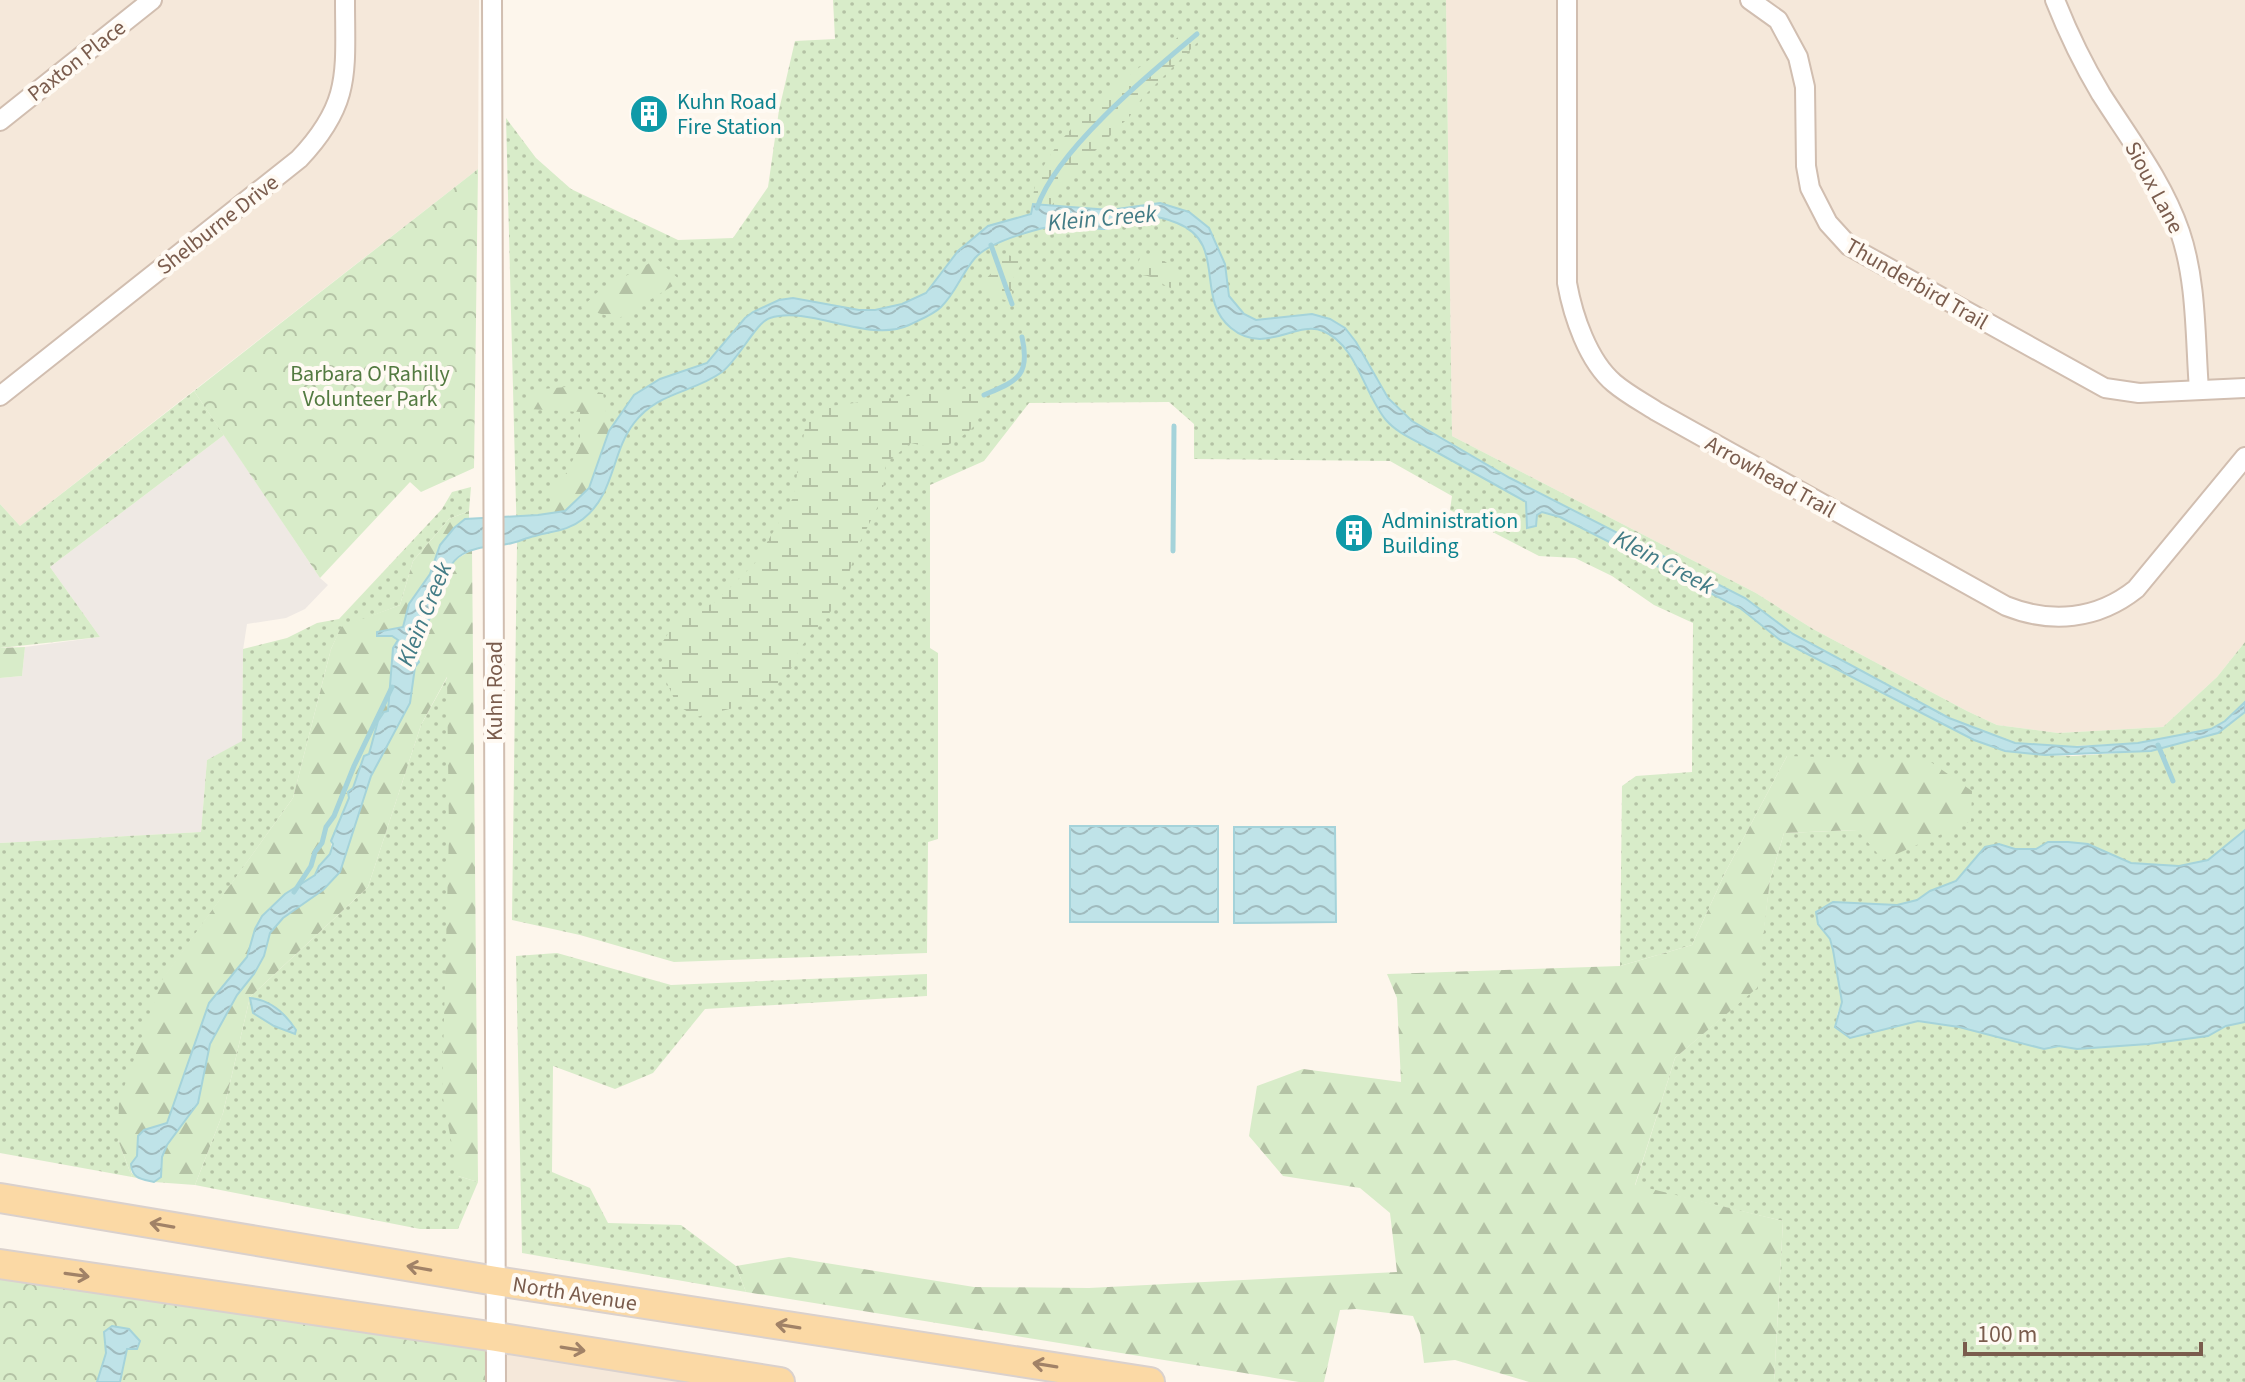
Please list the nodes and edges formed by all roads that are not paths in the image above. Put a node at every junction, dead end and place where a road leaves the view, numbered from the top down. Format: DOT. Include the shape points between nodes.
graph roads {
  1 [pos="152,0"];
  2 [pos="345,0"];
  3 [pos="492,0"];
  4 [pos="1567,0"];
  5 [pos="1750,0"];
  6 [pos="2055,0"];
  7 [pos="0,121"];
  8 [pos="2245,388"];
  9 [pos="2199,390"];
  10 [pos="0,396"];
  11 [pos="2245,457"];
  12 [pos="0,1198"];
  13 [pos="0,1264"];
  14 [pos="496,1281"];
  15 [pos="496,1337"];
  16 [pos="496,1382"];
  17 [pos="780,1382"];
  18 [pos="1150,1382"];
  1 -- 7 [label="street, Paxton Place"];
  2 -- 10 [label="street, Shelburne Drive" via="345,72 336,111 315,142"];
  3 -- 14 [label="street, Kuhn Road"];
  4 -- 11 [label="street, Arrowhead Trail" via="1567,283 1588,347 1612,382 2006,606 2036,617 2090,614 2126,597"];
  5 -- 9 [label="street, Thunderbird Trail" via="1778,20 1798,57 1805,87 1807,177 1816,203 1838,236 2105,388 2139,393"];
  6 -- 9 [label="street, Sioux Lane" via="2076,50 2151,171 2181,234 2189,262"];
  8 -- 9 [label="street, Thunderbird Trail"];
  14 -- 12 [label="main road, North Avenue, one-way"];
  13 -- 15 [label="main road, one-way"];
  14 -- 15 [label="street, Kuhn Road"];
  18 -- 14 [label="main road, North Avenue, one-way"];
  15 -- 16 [label="street, Kuhn Road"];
  15 -- 17 [label="main road, one-way"];
}
